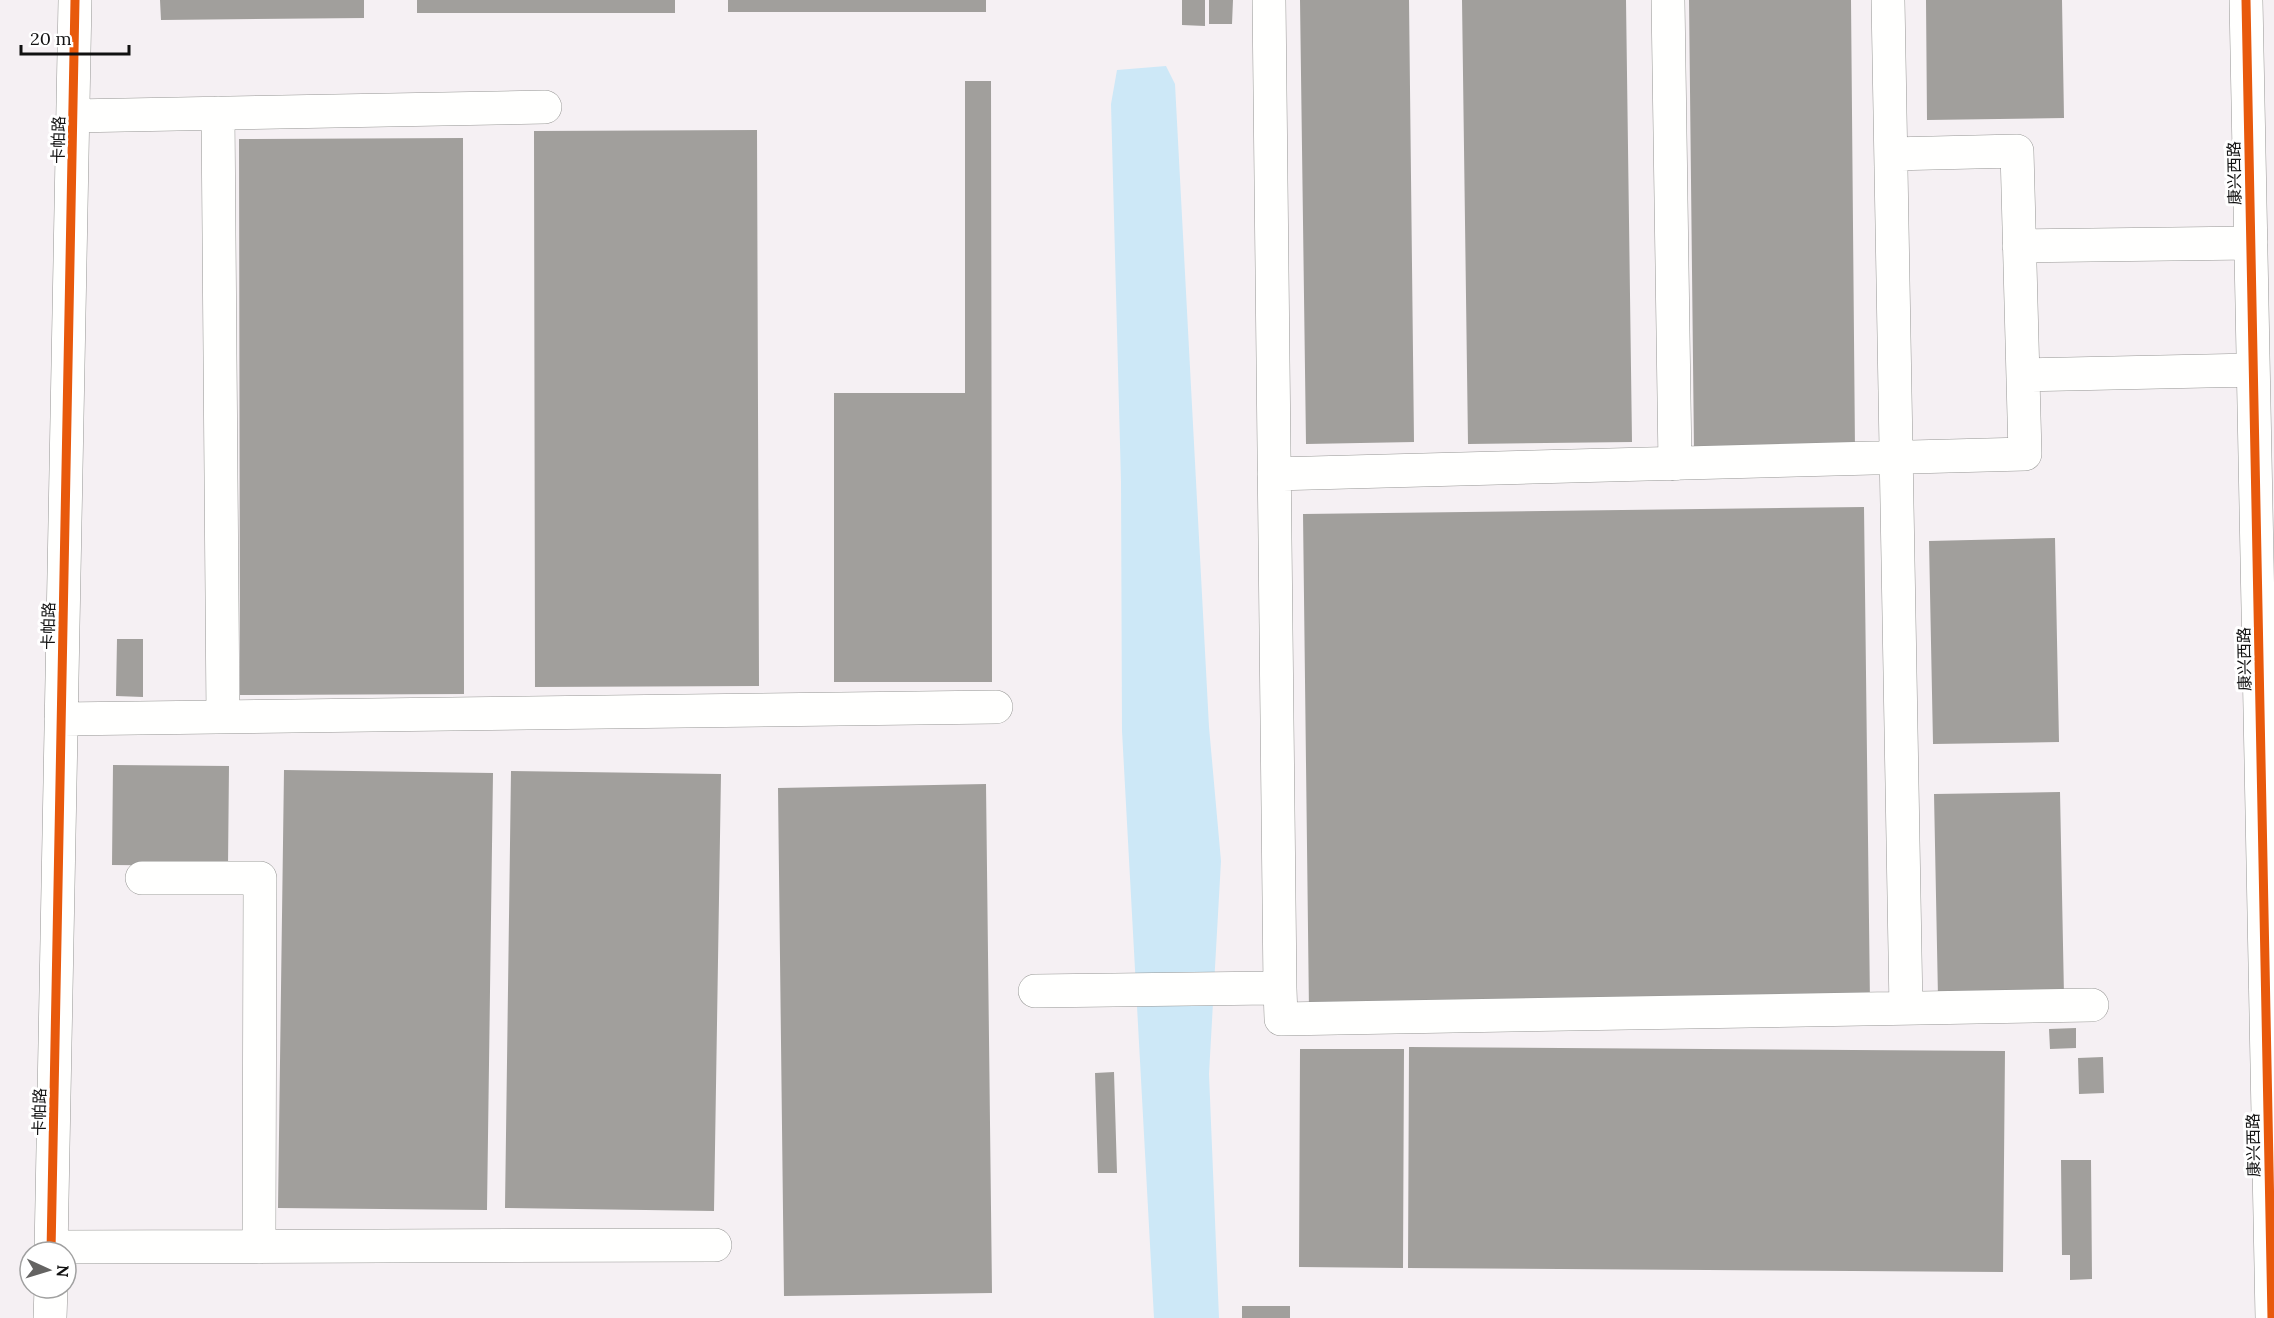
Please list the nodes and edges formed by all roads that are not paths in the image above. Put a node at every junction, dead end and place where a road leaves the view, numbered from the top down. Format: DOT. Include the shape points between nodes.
graph roads {
  1 [pos="75,0"];
  2 [pos="1269,0"];
  3 [pos="1668,0"];
  4 [pos="1888,0"];
  5 [pos="2246,0"];
  6 [pos="545,107"];
  7 [pos="219,113"];
  8 [pos="73,116"];
  9 [pos="1891,154"];
  10 [pos="2251,243"];
  11 [pos="2019,246"];
  12 [pos="2253,370"];
  13 [pos="2023,375"];
  14 [pos="1896,458"];
  15 [pos="1675,464"];
  16 [pos="1274,474"];
  17 [pos="996,707"];
  18 [pos="223,717"];
  19 [pos="62,719"];
  20 [pos="142,878"];
  21 [pos="1280,988"];
  22 [pos="1035,991"];
  23 [pos="2092,1005"];
  24 [pos="1905,1008"];
  25 [pos="52,1240"];
  26 [pos="715,1245"];
  27 [pos="259,1247"];
  28 [pos="78,1250"];
  29 [pos="51,1300"];
  30 [pos="50,1318"];
  31 [pos="2272,1318"];
  1 -- 8 [label="street, 卡帕路"];
  2 -- 16 [label="street"];
  3 -- 15 [label="street"];
  4 -- 9 [label="street"];
  5 -- 10 [label="street, 康兴西路"];
  6 -- 7 [label="street"];
  7 -- 8 [label="street"];
  7 -- 18 [label="street"];
  8 -- 19 [label="street, 卡帕路"];
  9 -- 11 [label="street" via="2017,151"];
  9 -- 14 [label="street"];
  10 -- 11 [label="street"];
  10 -- 12 [label="street, 康兴西路"];
  11 -- 13 [label="street"];
  12 -- 13 [label="street"];
  12 -- 31 [label="street, 康兴西路"];
  13 -- 14 [label="street" via="2025,454"];
  14 -- 15 [label="street"];
  14 -- 24 [label="street"];
  15 -- 16 [label="street"];
  16 -- 21 [label="street"];
  17 -- 18 [label="street"];
  18 -- 19 [label="street"];
  19 -- 25 [label="street, 卡帕路"];
  20 -- 27 [label="street" via="260,878"];
  21 -- 22 [label="street"];
  21 -- 24 [label="street" via="1281,1019"];
  23 -- 24 [label="street"];
  26 -- 27 [label="street"];
  27 -- 28 [label="street"];
  29 -- 30 [label="street"];
}
